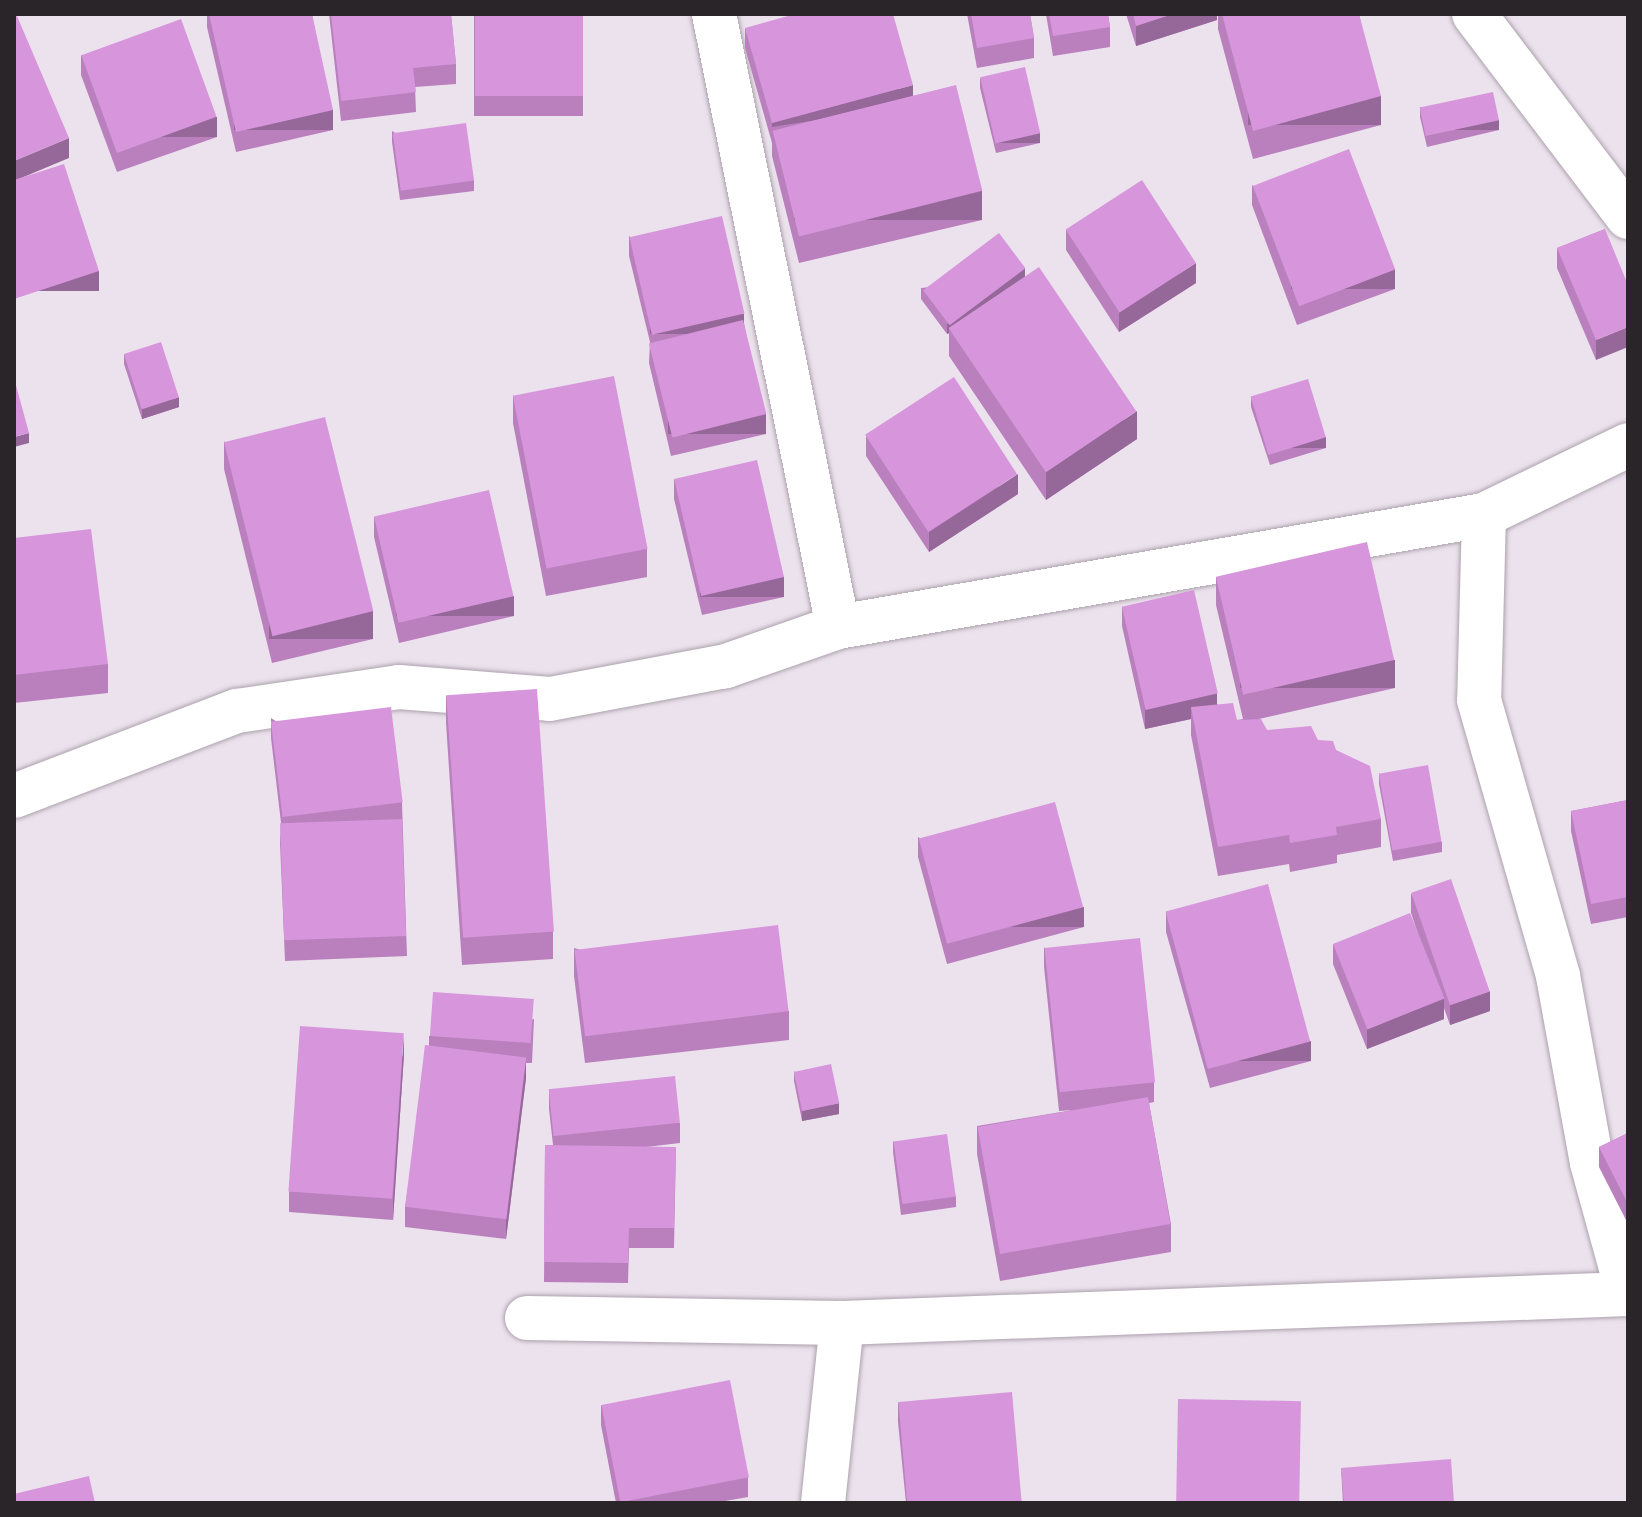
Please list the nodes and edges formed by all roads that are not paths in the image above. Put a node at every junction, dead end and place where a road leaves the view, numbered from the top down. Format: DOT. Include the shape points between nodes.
graph roads {
  1 [pos="714,14"];
  2 [pos="1474,14"];
  3 [pos="1628,217"];
  4 [pos="1628,445"];
  5 [pos="1484,515"];
  6 [pos="838,627"];
  7 [pos="14,796"];
  8 [pos="1628,1294"];
  9 [pos="527,1318"];
  10 [pos="842,1323"];
  11 [pos="823,1503"];
  1 -- 6 [label="street"];
  2 -- 3 [label="street"];
  4 -- 5 [label="street"];
  5 -- 6 [label="street"];
  5 -- 8 [label="street" via="1479,700 1558,976 1592,1163"];
  6 -- 7 [label="street" via="726,666 550,699 399,687 237,711"];
  8 -- 10 [label="street"];
  9 -- 10 [label="street"];
  10 -- 11 [label="street"];
}
